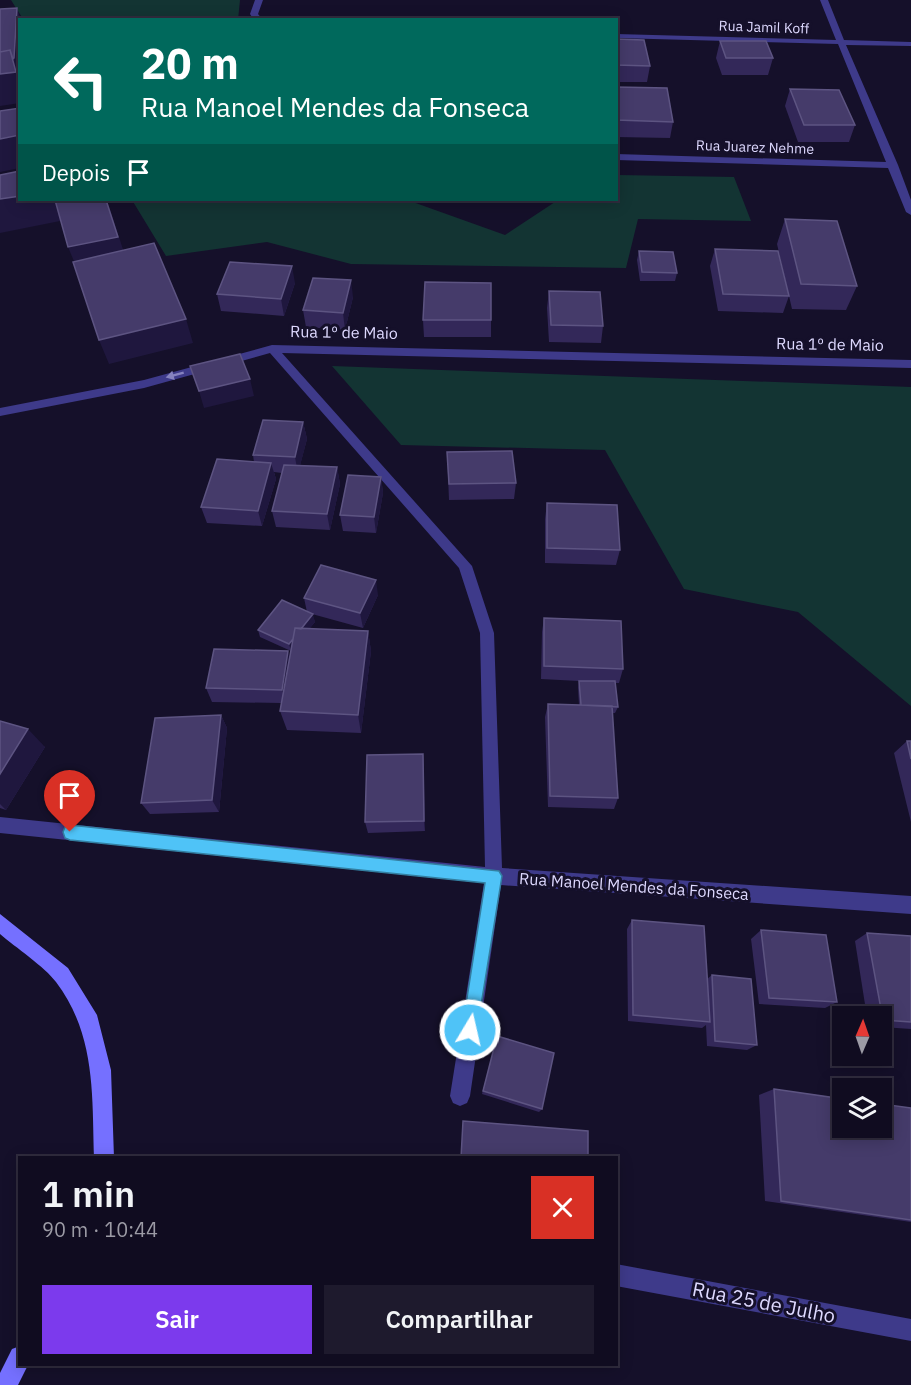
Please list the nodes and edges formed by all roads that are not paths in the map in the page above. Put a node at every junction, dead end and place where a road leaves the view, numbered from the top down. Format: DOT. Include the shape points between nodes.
graph roads {
  1 [pos="259,0"];
  2 [pos="824,0"];
  3 [pos="257,18"];
  4 [pos="618,36"];
  5 [pos="842,43"];
  6 [pos="911,44"];
  7 [pos="618,157"];
  8 [pos="893,165"];
  9 [pos="911,212"];
  10 [pos="272,349"];
  11 [pos="911,364"];
  12 [pos="0,412"];
  13 [pos="0,825"];
  14 [pos="494,876"];
  15 [pos="911,905"];
  16 [pos="0,923"];
  17 [pos="460,1096"];
  18 [pos="104,1156"];
  19 [pos="618,1275"];
  20 [pos="911,1330"];
  21 [pos="18,1361"];
  22 [pos="6,1385"];
  1 -- 3 [label="street" via="254,14"];
  2 -- 5 [label="street"];
  4 -- 5 [label="street, Rua Jamil Koff"];
  5 -- 6 [label="street, Rua Jamil Koff"];
  5 -- 8 [label="street"];
  7 -- 8 [label="street, Rua Juarez Nehme"];
  8 -- 9 [label="street"];
  10 -- 11 [label="street, Rua 1º de Maio"];
  10 -- 12 [label="street, one-way" via="144,384"];
  10 -- 14 [label="street, Rua 1º de Maio" via="465,566 487,633"];
  13 -- 14 [label="street, Rua Manoel Mendes da Fonseca"];
  14 -- 15 [label="street, Rua Manoel Mendes da Fonseca"];
  14 -- 17 [label="street, Rua 1º de Maio"];
  16 -- 18 [label="main road" via="62,974 90,1022 101,1070"];
  19 -- 20 [label="street, Rua 25 de Julho"];
  21 -- 22 [label="main road"];
}
